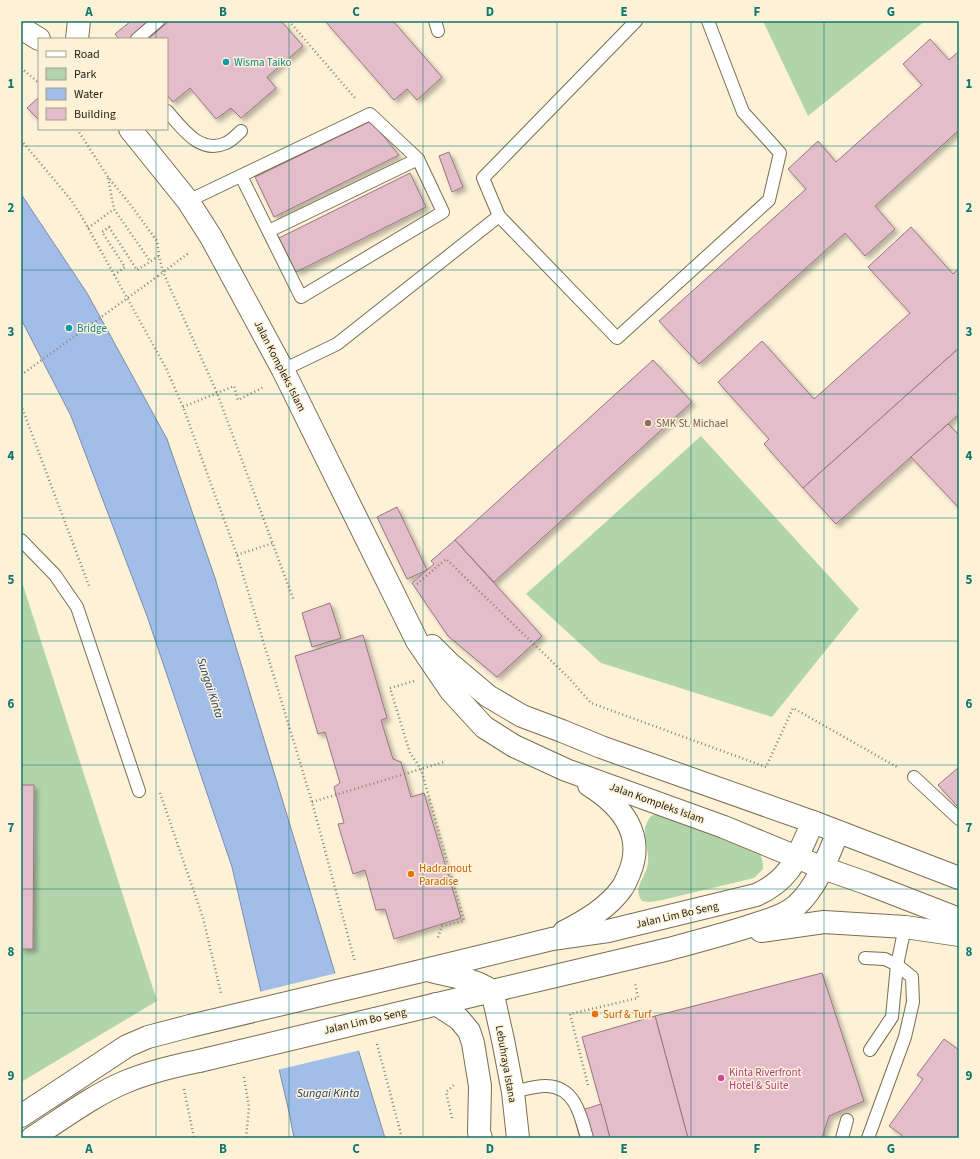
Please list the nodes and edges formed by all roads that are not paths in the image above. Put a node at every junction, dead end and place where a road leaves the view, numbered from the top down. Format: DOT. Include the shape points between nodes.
graph roads {
  1 [pos="79,21"];
  2 [pos="158,21"];
  3 [pos="636,21"];
  4 [pos="708,21"];
  5 [pos="21,28"];
  6 [pos="38,38"];
  7 [pos="77,38"];
  8 [pos="138,38"];
  9 [pos="168,112"];
  10 [pos="131,130"];
  11 [pos="241,131"];
  12 [pos="418,159"];
  13 [pos="241,176"];
  14 [pos="188,201"];
  15 [pos="499,216"];
  16 [pos="268,231"];
  17 [pos="285,373"];
  18 [pos="21,540"];
  19 [pos="405,618"];
  20 [pos="566,770"];
  21 [pos="914,777"];
  22 [pos="139,791"];
  23 [pos="959,819"];
  24 [pos="813,822"];
  25 [pos="838,832"];
  26 [pos="797,857"];
  27 [pos="823,868"];
  28 [pos="959,878"];
  29 [pos="959,919"];
  30 [pos="905,927"];
  31 [pos="959,935"];
  32 [pos="712,938"];
  33 [pos="552,939"];
  34 [pos="865,958"];
  35 [pos="897,966"];
  36 [pos="422,971"];
  37 [pos="492,991"];
  38 [pos="430,1005"];
  39 [pos="870,1050"];
  40 [pos="513,1092"];
  41 [pos="21,1116"];
  42 [pos="846,1120"];
  43 [pos="32,1138"];
  44 [pos="481,1138"];
  45 [pos="503,1138"];
  46 [pos="518,1138"];
  47 [pos="587,1138"];
  48 [pos="842,1138"];
  49 [pos="868,1138"];
  1 -- 7 [label="main road"];
  2 -- 8 [label="lane"];
  3 -- 15 [label="lane" via="483,178"];
  4 -- 15 [label="lane" via="743,112 780,153 769,200 617,338"];
  5 -- 6 [label="main road"];
  9 -- 11 [label="lane" via="189,137 211,147 227,143"];
  10 -- 14 [label="main road, Jalan Kompleks Islam"];
  12 -- 13 [label="lane" via="370,114"];
  12 -- 16 [label="lane"];
  12 -- 16 [label="lane" via="443,212 301,297"];
  13 -- 14 [label="lane"];
  13 -- 16 [label="lane"];
  14 -- 17 [label="main road, Jalan Kompleks Islam" via="211,237"];
  15 -- 17 [label="lane" via="337,344"];
  17 -- 19 [label="main road, Jalan Kompleks Islam"];
  18 -- 22 [label="lane" via="55,575 77,608"];
  19 -- 20 [label="main road, Jalan Kompleks Islam" via="417,641 451,691 484,726 514,746"];
  19 -- 24 [label="main road, Jalan Kompleks Islam" via="450,664 488,696 522,716 601,747"];
  20 -- 26 [label="main road, Jalan Kompleks Islam" via="724,827"];
  20 -- 33 [label="main road" via="602,793 618,809 631,827 636,848 632,868 623,887 614,897 589,919"];
  21 -- 23 [label="lane"];
  24 -- 25 [label="main road, Jalan Kompleks Islam"];
  24 -- 26 [label="main road, Jalan Lim Bo Seng"];
  25 -- 27 [label="main road"];
  25 -- 28 [label="main road, Jalan Kompleks Islam"];
  26 -- 27 [label="main road, Jalan Kompleks Islam"];
  26 -- 33 [label="main road, Jalan Lim Bo Seng" via="781,879 770,889 756,895 608,931"];
  27 -- 29 [label="main road, Jalan Kompleks Islam"];
  27 -- 32 [label="main road" via="814,885 796,906 768,920"];
  30 -- 31 [label="main road"];
  30 -- 32 [label="main road" via="824,922"];
  30 -- 35 [label="lane"];
  32 -- 37 [label="main road, Jalan Lim Bo Seng"];
  33 -- 36 [label="main road, Jalan Lim Bo Seng"];
  34 -- 35 [label="lane" via="885,959"];
  35 -- 39 [label="lane" via="892,1017"];
  35 -- 49 [label="lane" via="912,977 913,1002 905,1037"];
  36 -- 37 [label="main road" via="467,979"];
  36 -- 41 [label="main road, Jalan Lim Bo Seng, bridge" via="148,1037 127,1046"];
  37 -- 38 [label="main road, Jalan Lim Bo Seng"];
  37 -- 40 [label="main road, Lebuhraya Istana"];
  38 -- 43 [label="main road, Jalan Lim Bo Seng, bridge" via="157,1071 97,1096"];
  38 -- 44 [label="main road" via="459,1019 469,1030 474,1043 480,1086"];
  40 -- 45 [label="main road" via="503,1112"];
  40 -- 46 [label="main road, Lebuhraya Istana"];
  40 -- 47 [label="lane" via="547,1086 561,1090 573,1100 580,1112"];
  42 -- 48 [label="lane"];
}
